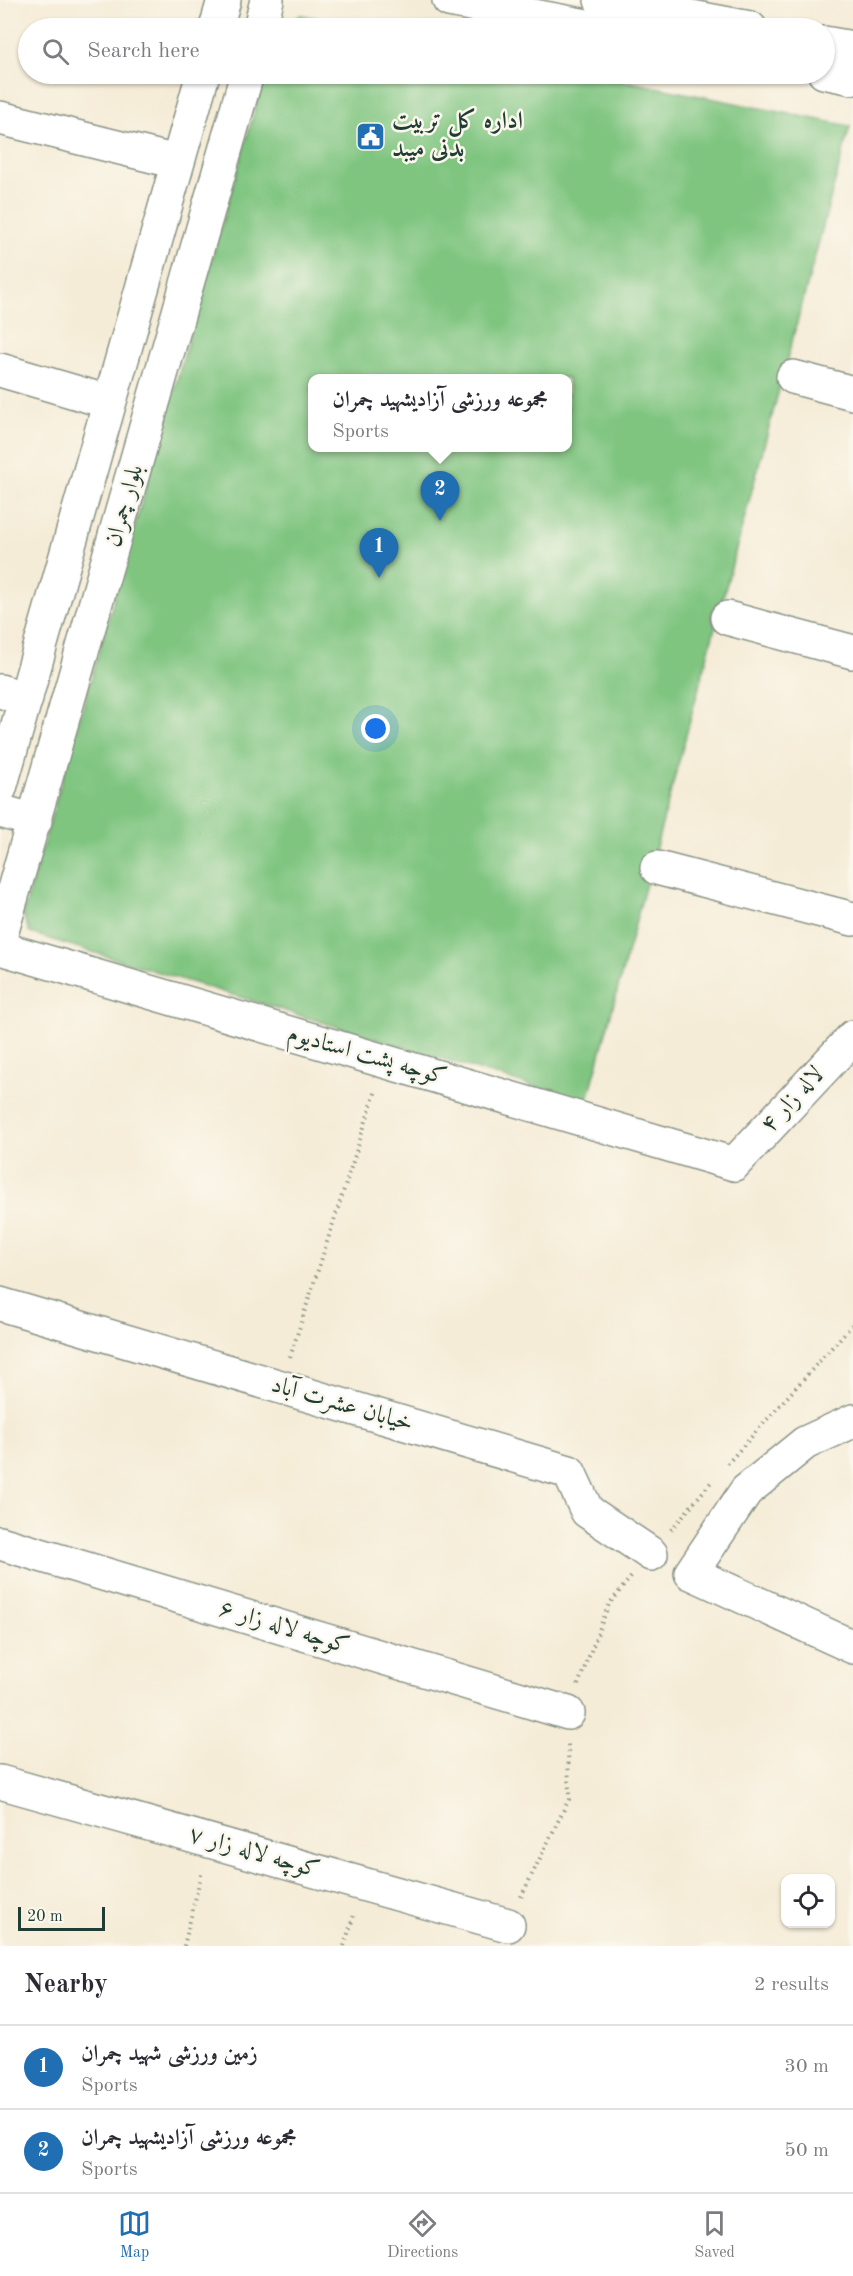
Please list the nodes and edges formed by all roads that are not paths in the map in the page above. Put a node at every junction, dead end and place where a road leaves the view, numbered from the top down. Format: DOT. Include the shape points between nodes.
graph roads {
  1 [pos="224,0"];
  2 [pos="267,0"];
  3 [pos="449,0"];
  4 [pos="602,0"];
  5 [pos="219,18"];
  6 [pos="262,18"];
  7 [pos="544,18"];
  8 [pos="697,18"];
  9 [pos="835,45"];
  10 [pos="853,48"];
  11 [pos="835,74"];
  12 [pos="853,78"];
  13 [pos="200,84"];
  14 [pos="245,84"];
  15 [pos="0,118"];
  16 [pos="177,162"];
  17 [pos="220,171"];
  18 [pos="0,370"];
  19 [pos="793,377"];
  20 [pos="853,393"];
  21 [pos="109,402"];
  22 [pos="727,618"];
  23 [pos="853,652"];
  24 [pos="13,695"];
  25 [pos="0,788"];
  26 [pos="0,811"];
  27 [pos="35,821"];
  28 [pos="657,868"];
  29 [pos="853,919"];
  30 [pos="0,938"];
  31 [pos="0,948"];
  32 [pos="853,1037"];
  33 [pos="734,1164"];
  34 [pos="0,1304"];
  35 [pos="848,1427"];
  36 [pos="0,1543"];
  37 [pos="651,1554"];
  38 [pos="853,1647"];
  39 [pos="568,1713"];
  40 [pos="0,1782"];
  41 [pos="508,1925"];
  1 -- 5 [label="street"];
  2 -- 6 [label="street"];
  3 -- 7 [label="street"];
  4 -- 8 [label="street"];
  9 -- 10 [label="street"];
  11 -- 12 [label="street"];
  13 -- 16 [label="street, بلوار چمران"];
  14 -- 17 [label="street, بلوار چمران"];
  15 -- 16 [label="street"];
  16 -- 17 [label="street"];
  16 -- 21 [label="street, بلوار چمران"];
  17 -- 27 [label="street, بلوار چمران"];
  18 -- 21 [label="street"];
  19 -- 20 [label="street"];
  21 -- 24 [label="street, بلوار چمران"];
  22 -- 23 [label="street"];
  24 -- 25 [label="street, بلوار چمران"];
  26 -- 27 [label="street"];
  27 -- 30 [label="street, بلوار چمران"];
  28 -- 29 [label="street"];
  31 -- 33 [label="street, کوچه پشت استادیوم"];
  32 -- 33 [label="street, لاله زار ۴"];
  34 -- 37 [label="street, خیابان عشرت آباد" via="569,1472 587,1512"];
  35 -- 38 [label="street" via="805,1443 746,1491 691,1573"];
  36 -- 39 [label="street, کوچه لاله زار ۶"];
  40 -- 41 [label="street, کوچه لاله زار ۷"];
}
